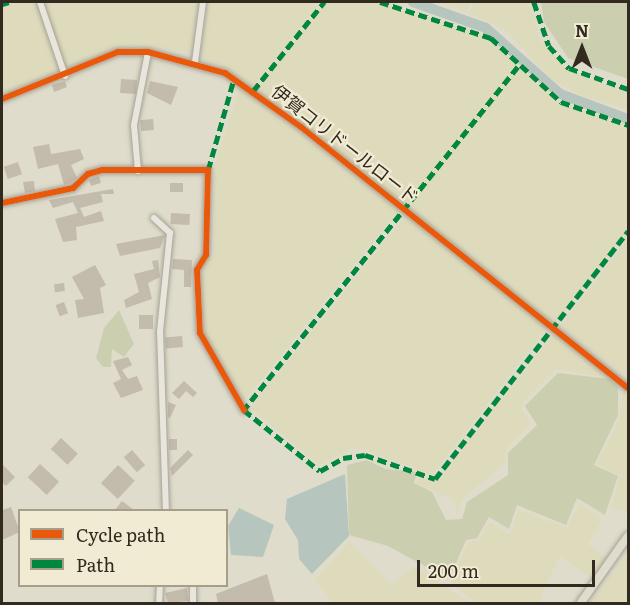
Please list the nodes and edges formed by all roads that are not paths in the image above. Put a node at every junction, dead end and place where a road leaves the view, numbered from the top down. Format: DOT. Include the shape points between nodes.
graph roads {
  1 [pos="39,2"];
  2 [pos="203,2"];
  3 [pos="148,52"];
  4 [pos="195,62"];
  5 [pos="65,76"];
  6 [pos="2,99"];
  7 [pos="138,171"];
  8 [pos="2,203"];
  9 [pos="154,218"];
  10 [pos="628,388"];
  11 [pos="244,410"];
  12 [pos="166,509"];
  13 [pos="628,536"];
  14 [pos="160,587"];
  15 [pos="193,587"];
  16 [pos="159,603"];
  17 [pos="193,603"];
  18 [pos="580,603"];
  1 -- 5 [label="street"];
  2 -- 4 [label="street"];
  3 -- 4 [label="street, 伊賀コリドールロード"];
  3 -- 5 [label="street, 伊賀コリドールロード" via="118,52"];
  3 -- 7 [label="street" via="134,125"];
  4 -- 10 [label="street, 伊賀コリドールロード" via="234,78 301,127"];
  5 -- 6 [label="street, 伊賀コリドールロード"];
  7 -- 8 [label="street" via="102,170 88,174 72,188"];
  7 -- 11 [label="street" via="208,170 206,255 197,270 200,333"];
  9 -- 12 [label="street" via="170,233 160,331"];
  13 -- 18 [label="main road"];
  14 -- 16 [label="street"];
  15 -- 17 [label="street"];
}
